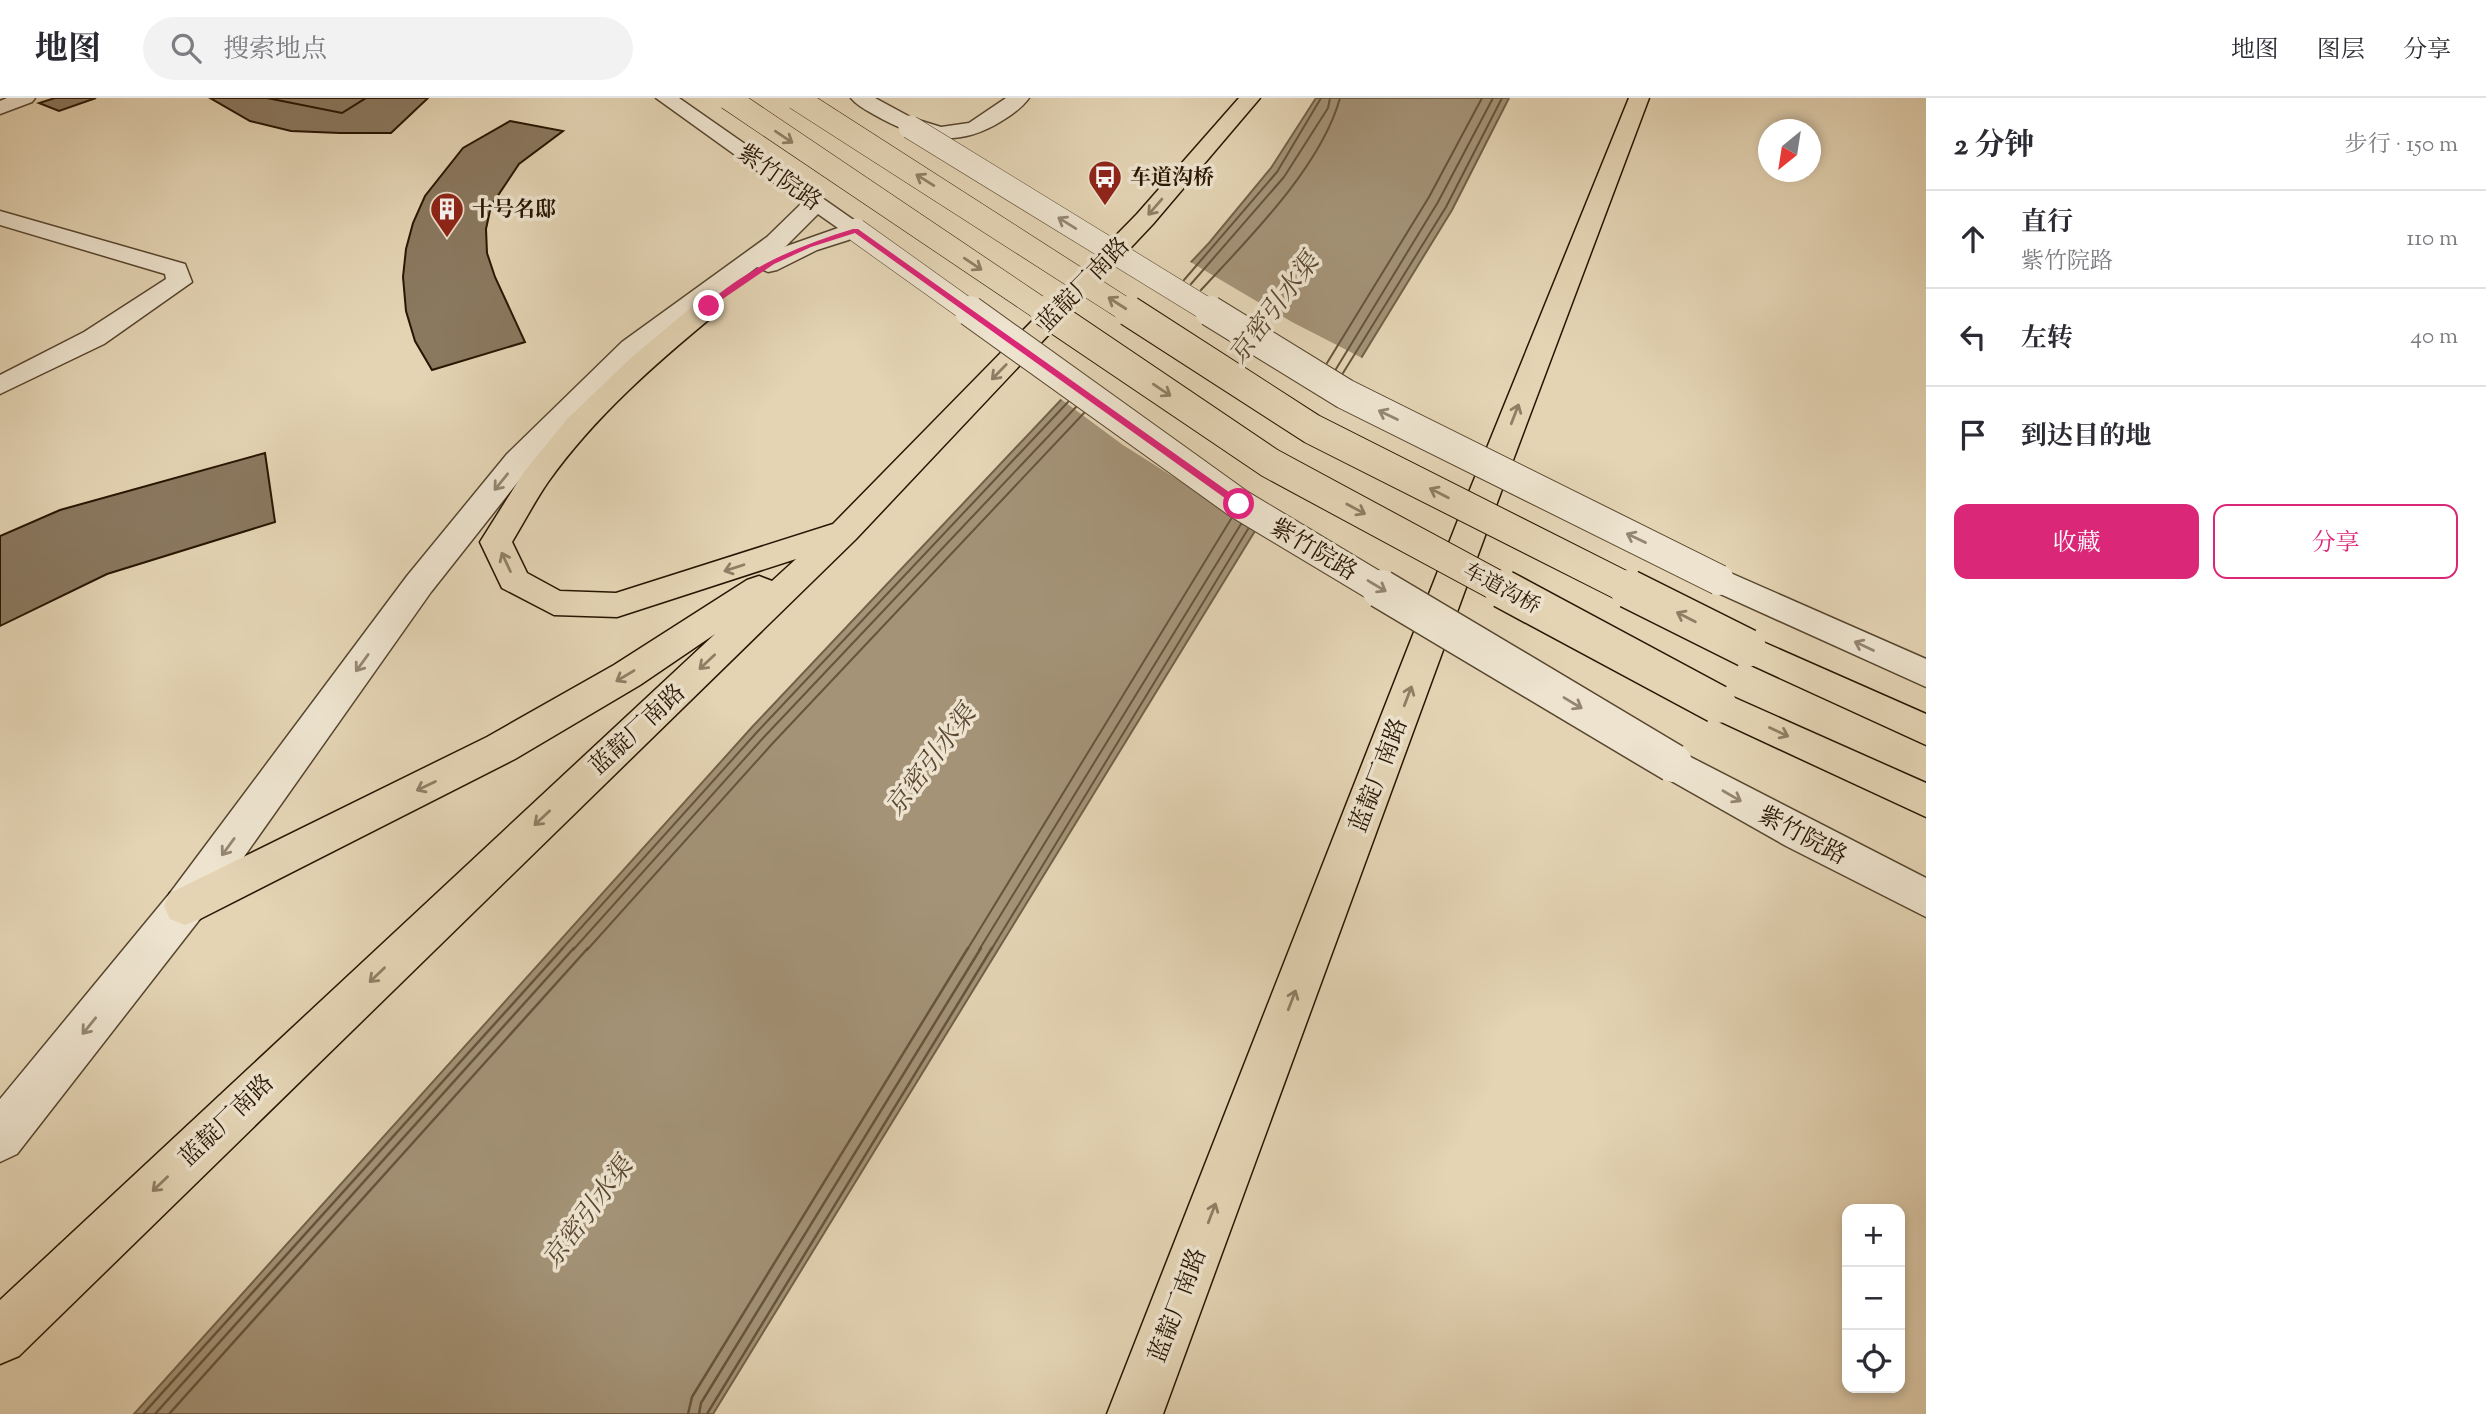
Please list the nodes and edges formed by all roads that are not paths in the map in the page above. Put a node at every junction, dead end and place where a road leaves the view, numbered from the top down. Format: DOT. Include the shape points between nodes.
graph roads {
  1 [pos="25,98"];
  2 [pos="666,98"];
  3 [pos="728,98"];
  4 [pos="796,98"];
  5 [pos="861,98"];
  6 [pos="1019,98"];
  7 [pos="1033,98"];
  8 [pos="1639,98"];
  9 [pos="1249,99"];
  10 [pos="0,108"];
  11 [pos="910,127"];
  12 [pos="978,167"];
  13 [pos="817,202"];
  14 [pos="0,218"];
  15 [pos="856,230"];
  16 [pos="700,303"];
  17 [pos="0,386"];
  18 [pos="845,531"];
  19 [pos="1926,674"];
  20 [pos="1926,730"];
  21 [pos="1926,801"];
  22 [pos="1926,899"];
  23 [pos="185,906"];
  24 [pos="0,1137"];
  25 [pos="0,1337"];
  26 [pos="1135,1414"];
  1 -- 10 [label="street"];
  2 -- 13 [label="street, 紫竹院路"];
  3 -- 21 [label="highway, 车道沟桥, one-way, bridge" via="1270,463 1717,704"];
  20 -- 4 [label="highway, one-way, bridge" via="1747,648 1312,429"];
  5 -- 11 [label="street"];
  6 -- 11 [label="street" via="993,121 969,131 944,134"];
  7 -- 12 [label="street" via="985,144 978,154"];
  26 -- 8 [label="highway, 蓝靛厂南路, one-way"];
  9 -- 18 [label="highway, 蓝靛厂南路, one-way" via="1145,219"];
  11 -- 12 [label="street, bridge"];
  19 -- 12 [label="street, one-way, bridge" via="1719,580 1345,394"];
  13 -- 15 [label="street, 紫竹院路"];
  13 -- 16 [label="street"];
  14 -- 17 [label="street" via="176,270 179,282 94,338"];
  15 -- 16 [label="street" via="771,262"];
  15 -- 22 [label="street, 紫竹院路, one-way, bridge" via="1239,504 1673,763"];
  18 -- 16 [label="highway, one-way" via="617,606 554,603 514,580 496,542 541,470 596,406"];
  16 -- 23 [label="street, one-way" via="632,348 518,461 419,584"];
  18 -- 23 [label="highway, one-way" via="627,675 501,748"];
  18 -- 25 [label="highway, 蓝靛厂南路, one-way"];
  23 -- 24 [label="street, one-way"];
}
